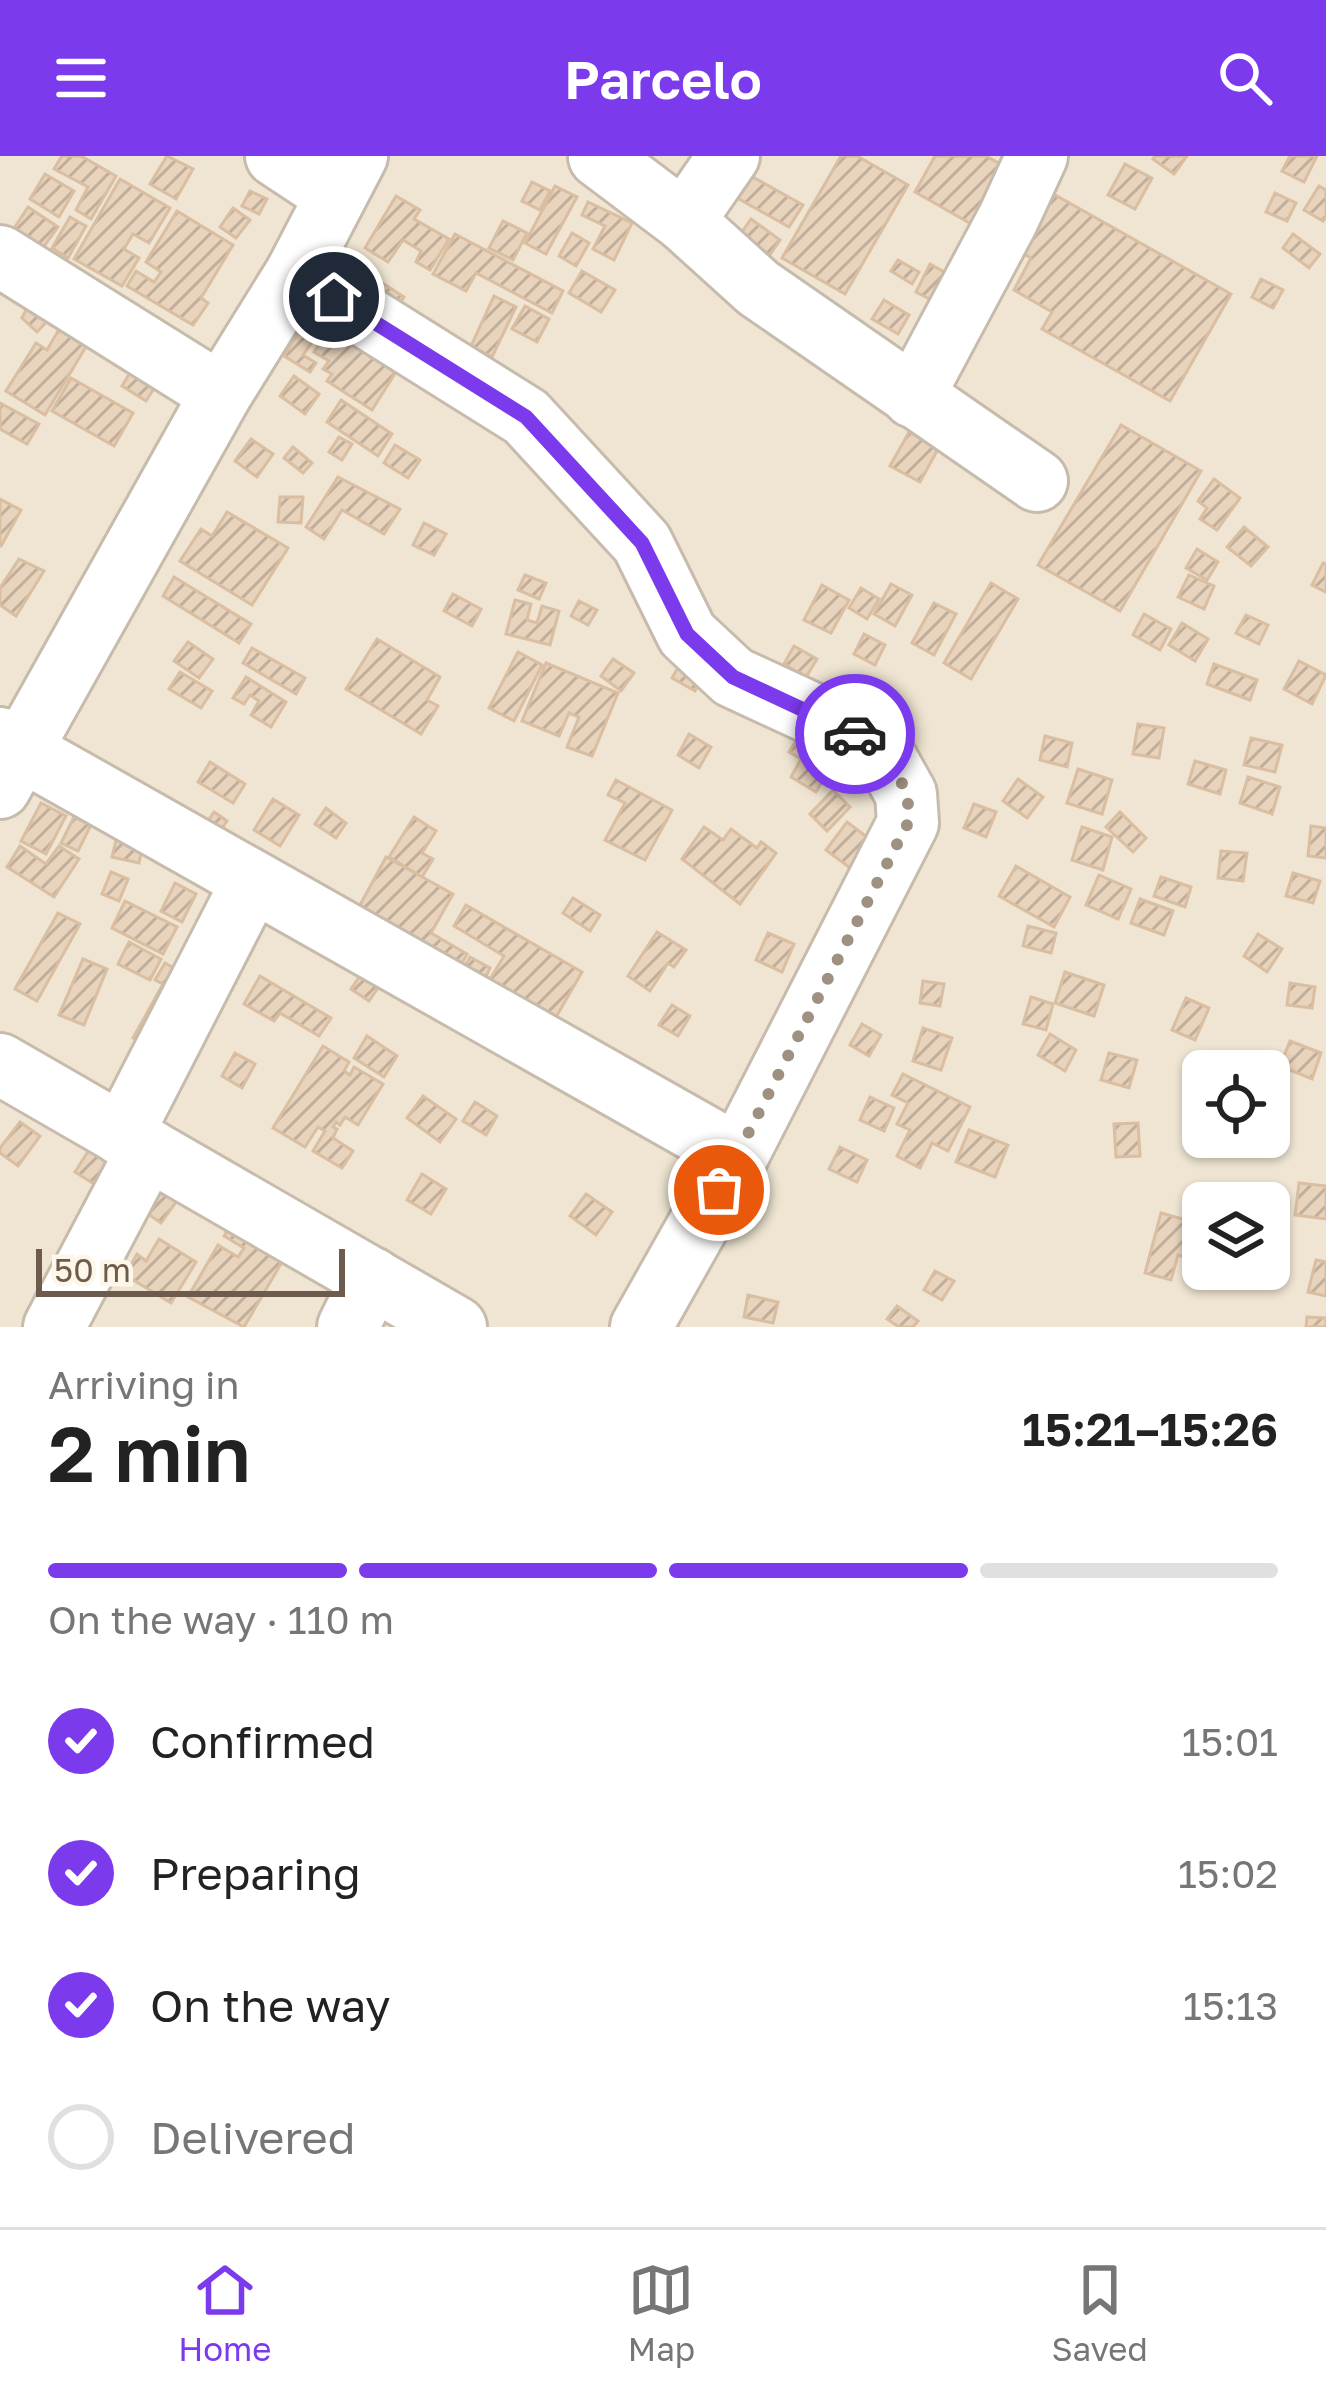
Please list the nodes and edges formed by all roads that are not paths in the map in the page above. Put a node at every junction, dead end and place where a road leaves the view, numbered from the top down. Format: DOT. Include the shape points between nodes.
graph roads {
  1 [pos="276,156"];
  2 [pos="598,156"];
  3 [pos="729,156"];
  4 [pos="1037,156"];
  5 [pos="346,176"];
  6 [pos="684,221"];
  7 [pos="296,273"];
  8 [pos="6,275"];
  9 [pos="221,394"];
  10 [pos="913,397"];
  11 [pos="1037,481"];
  12 [pos="7,759"];
  13 [pos="252,882"];
  14 [pos="0,1064"];
  15 [pos="135,1142"];
  16 [pos="739,1155"];
  17 [pos="360,1303"];
  18 [pos="54,1327"];
  19 [pos="456,1327"];
  20 [pos="640,1327"];
  1 -- 5 [label="street"];
  2 -- 6 [label="street"];
  3 -- 6 [label="street"];
  4 -- 10 [label="street"];
  5 -- 7 [label="street"];
  6 -- 10 [label="street" via="758,288"];
  7 -- 9 [label="street"];
  7 -- 16 [label="street" via="526,417 642,543 687,634 733,677 867,739 906,794 908,823"];
  8 -- 9 [label="street"];
  9 -- 12 [label="street"];
  10 -- 11 [label="street"];
  12 -- 13 [label="street"];
  13 -- 15 [label="street"];
  13 -- 16 [label="street"];
  14 -- 15 [label="street"];
  15 -- 17 [label="street"];
  15 -- 18 [label="street"];
  16 -- 20 [label="street"];
  17 -- 19 [label="street"];
}
